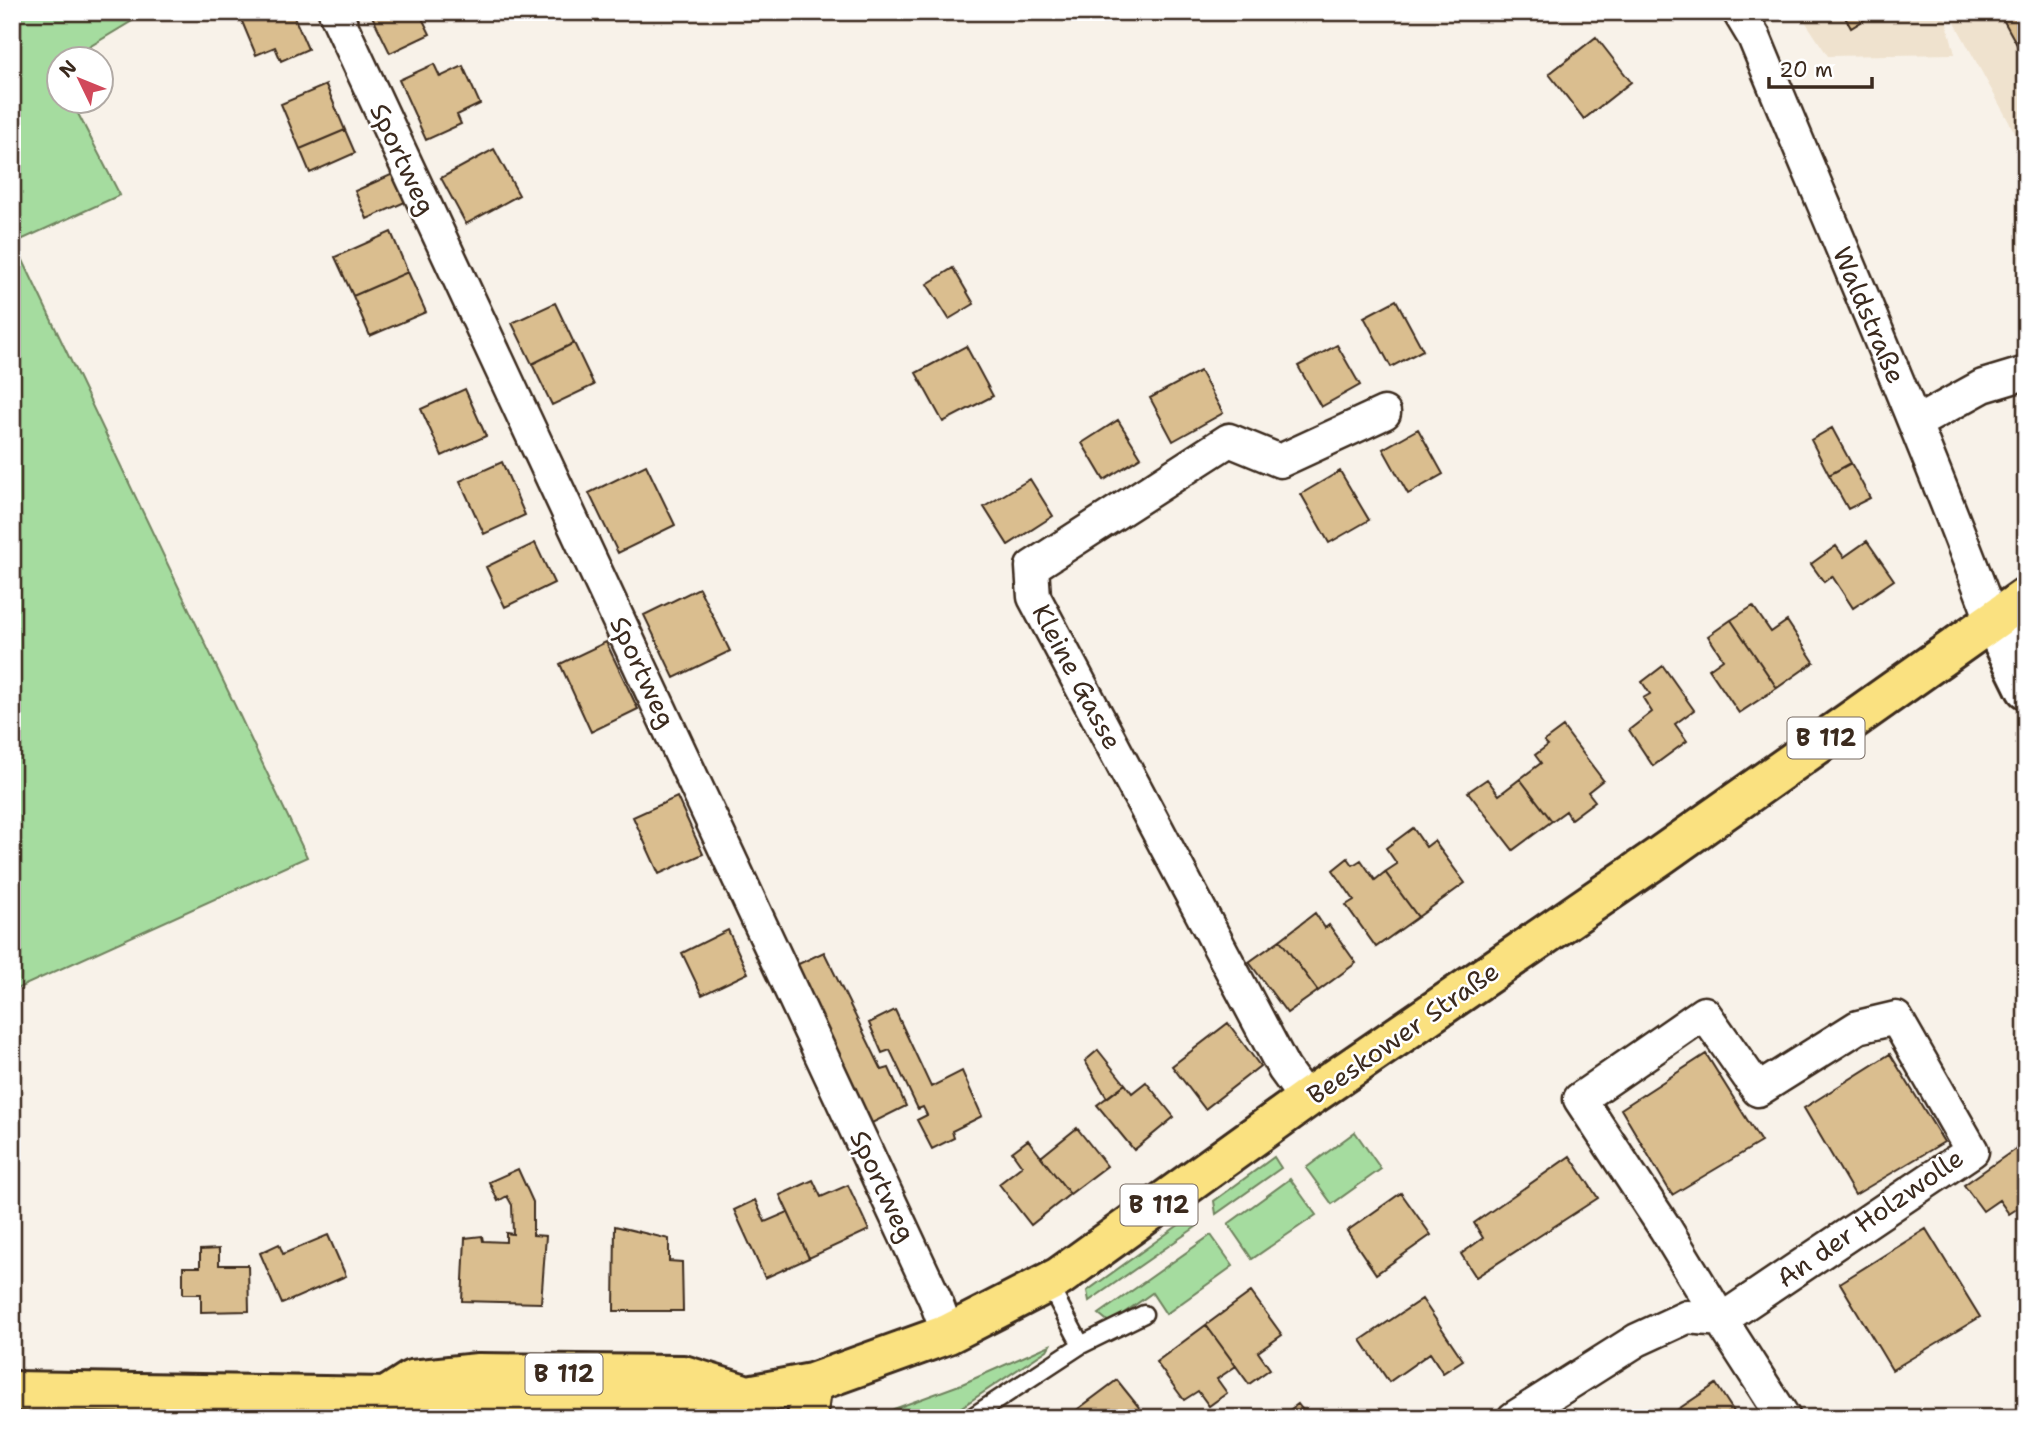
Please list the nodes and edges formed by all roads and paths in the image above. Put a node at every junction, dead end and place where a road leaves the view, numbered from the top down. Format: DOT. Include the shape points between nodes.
graph roads {
  1 [pos="335,12"];
  2 [pos="1740,12"];
  3 [pos="2026,373"];
  4 [pos="1384,413"];
  5 [pos="1916,423"];
  6 [pos="2026,597"];
  7 [pos="1992,620"];
  8 [pos="2026,689"];
  9 [pos="1306,1099"];
  10 [pos="1048,1283"];
  11 [pos="1144,1314"];
  12 [pos="1721,1320"];
  13 [pos="948,1334"];
  14 [pos="1081,1345"];
  15 [pos="12,1391"];
  16 [pos="810,1400"];
  17 [pos="744,1406"];
  18 [pos="970,1418"];
  19 [pos="1514,1418"];
  20 [pos="1784,1418"];
  1 -- 13 [label="street, Sportweg"];
  2 -- 5 [label="street, Waldstraße"];
  3 -- 5 [label="street" via="1983,386"];
  4 -- 9 [label="street, Kleine Gasse" via="1280,461 1229,440 1032,567 1034,597 1284,1069"];
  5 -- 7 [label="street, Waldstraße"];
  6 -- 7 [label="main road, Beeskower Straße / B 112"];
  7 -- 8 [label="street"];
  7 -- 9 [label="main road, Beeskower Straße / B 112" via="1649,864"];
  9 -- 10 [label="main road, Beeskower Straße / B 112"];
  10 -- 13 [label="main road, Beeskower Straße / B 112"];
  10 -- 14 [label="lane"];
  11 -- 14 [label="lane"];
  12 -- 12 [label="street, An der Holzwolle" via="1972,1151 1896,1018 1858,1027 1758,1090 1704,1013 1580,1099"];
  12 -- 19 [label="street" via="1687,1317 1637,1340"];
  12 -- 20 [label="street, An der Holzwolle"];
  13 -- 16 [label="main road, Beeskower Straße / B 112"];
  14 -- 18 [label="lane"];
  15 -- 17 [label="main road, B 112" via="387,1397 446,1406"];
  16 -- 17 [label="main road, Beeskower Straße / B 112"];
}
